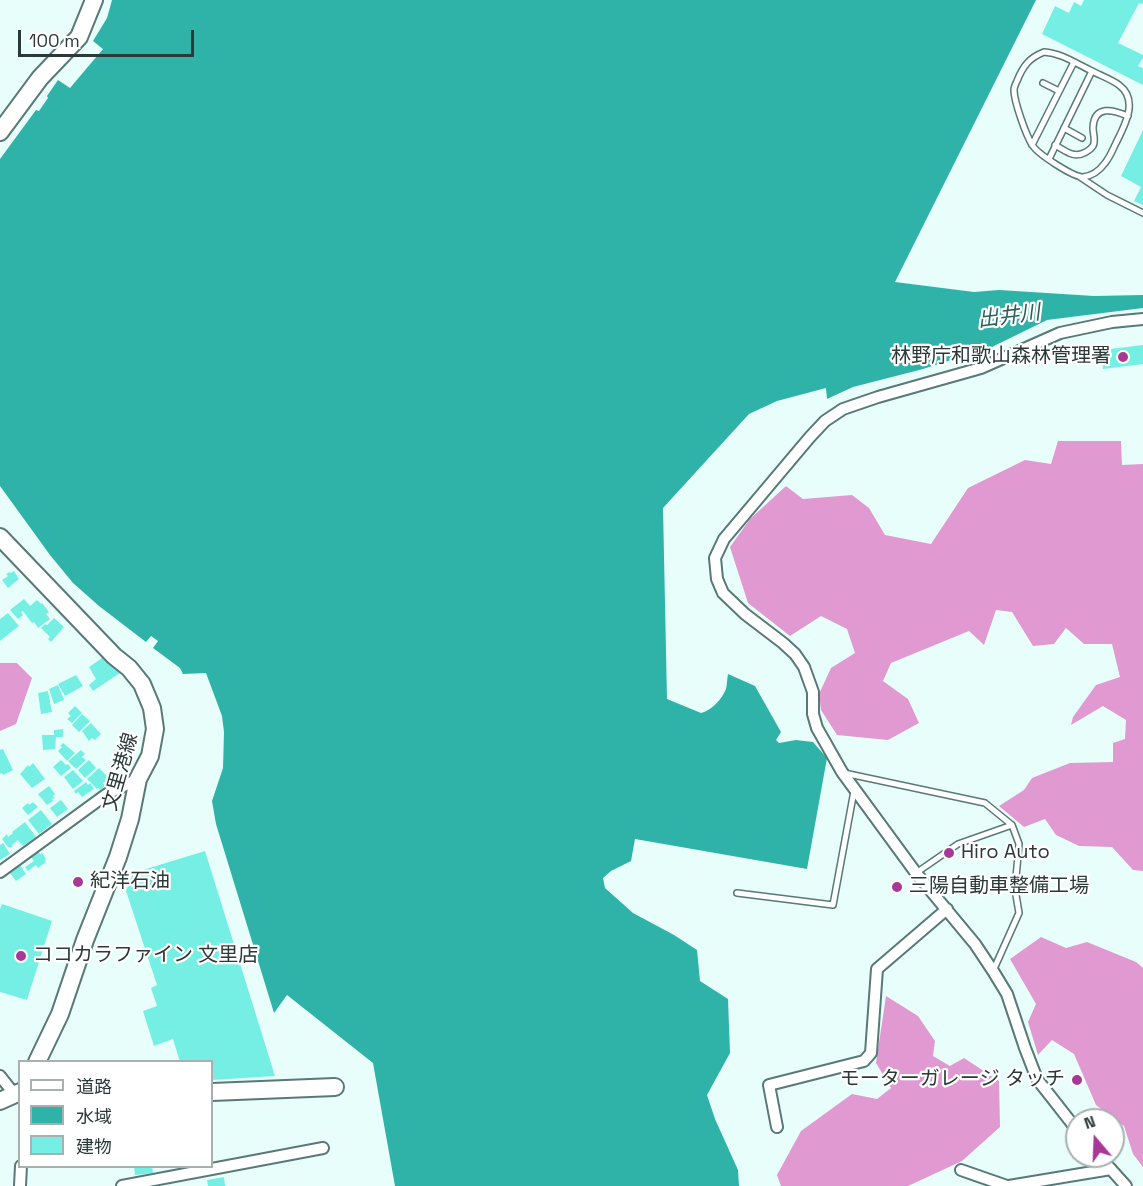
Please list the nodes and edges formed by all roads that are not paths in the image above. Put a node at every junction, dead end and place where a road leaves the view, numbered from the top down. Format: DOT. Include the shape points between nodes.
graph roads {
  1 [pos="94,0"];
  2 [pos="1074,62"];
  3 [pos="1092,71"];
  4 [pos="1043,83"];
  5 [pos="1059,91"];
  6 [pos="1128,116"];
  7 [pos="1064,128"];
  8 [pos="0,132"];
  9 [pos="1082,138"];
  10 [pos="1032,145"];
  11 [pos="1056,145"];
  12 [pos="1048,159"];
  13 [pos="1080,177"];
  14 [pos="1143,213"];
  15 [pos="1143,319"];
  16 [pos="0,537"];
  17 [pos="843,772"];
  18 [pos="138,779"];
  19 [pos="854,789"];
  20 [pos="1012,825"];
  21 [pos="0,872"];
  22 [pos="916,873"];
  23 [pos="738,892"];
  24 [pos="947,909"];
  25 [pos="993,971"];
  26 [pos="37,1060"];
  27 [pos="0,1076"];
  28 [pos="335,1087"];
  29 [pos="213,1092"];
  30 [pos="11,1096"];
  31 [pos="1065,1115"];
  32 [pos="777,1127"];
  33 [pos="323,1148"];
  34 [pos="21,1168"];
  35 [pos="1111,1169"];
  36 [pos="961,1170"];
  37 [pos="20,1186"];
  38 [pos="122,1186"];
  39 [pos="1008,1186"];
  40 [pos="1126,1186"];
  1 -- 8 [label="main road" via="79,37 40,78"];
  2 -- 3 [label="lane"];
  2 -- 5 [label="lane"];
  2 -- 10 [label="lane" via="1044,52 1025,64 1014,89"];
  3 -- 6 [label="lane" via="1126,93"];
  3 -- 7 [label="lane"];
  4 -- 5 [label="lane"];
  5 -- 10 [label="lane"];
  6 -- 11 [label="lane" via="1111,110 1099,113 1093,126 1093,146 1083,154 1076,156"];
  6 -- 13 [label="lane" via="1107,161 1089,176"];
  7 -- 9 [label="lane"];
  7 -- 11 [label="lane"];
  10 -- 12 [label="lane"];
  11 -- 12 [label="lane"];
  12 -- 13 [label="lane"];
  13 -- 14 [label="lane"];
  15 -- 17 [label="street" via="1060,333 981,368 843,409 818,429 724,539 716,558 717,579 723,593 783,643 804,667 813,692 817,728"];
  16 -- 18 [label="main road, 文里港線" via="142,684 155,729 150,756"];
  17 -- 19 [label="street"];
  17 -- 20 [label="lane" via="985,802"];
  18 -- 21 [label="street" via="107,794"];
  18 -- 26 [label="main road, 文里港線" via="118,857 60,1014"];
  19 -- 22 [label="street"];
  19 -- 23 [label="lane" via="833,905"];
  20 -- 22 [label="lane" via="958,844"];
  20 -- 25 [label="lane" via="1019,844 1015,888 1019,913"];
  22 -- 24 [label="street"];
  24 -- 25 [label="street"];
  24 -- 32 [label="street" via="877,969 871,1053 864,1062 769,1084"];
  25 -- 31 [label="street" via="1007,994 1037,1079"];
  27 -- 30 [label="street"];
  28 -- 29 [label="main road"];
  33 -- 38 [label="street"];
  34 -- 37 [label="street"];
  35 -- 39 [label="street"];
  35 -- 40 [label="street"];
  36 -- 39 [label="street"];
}
